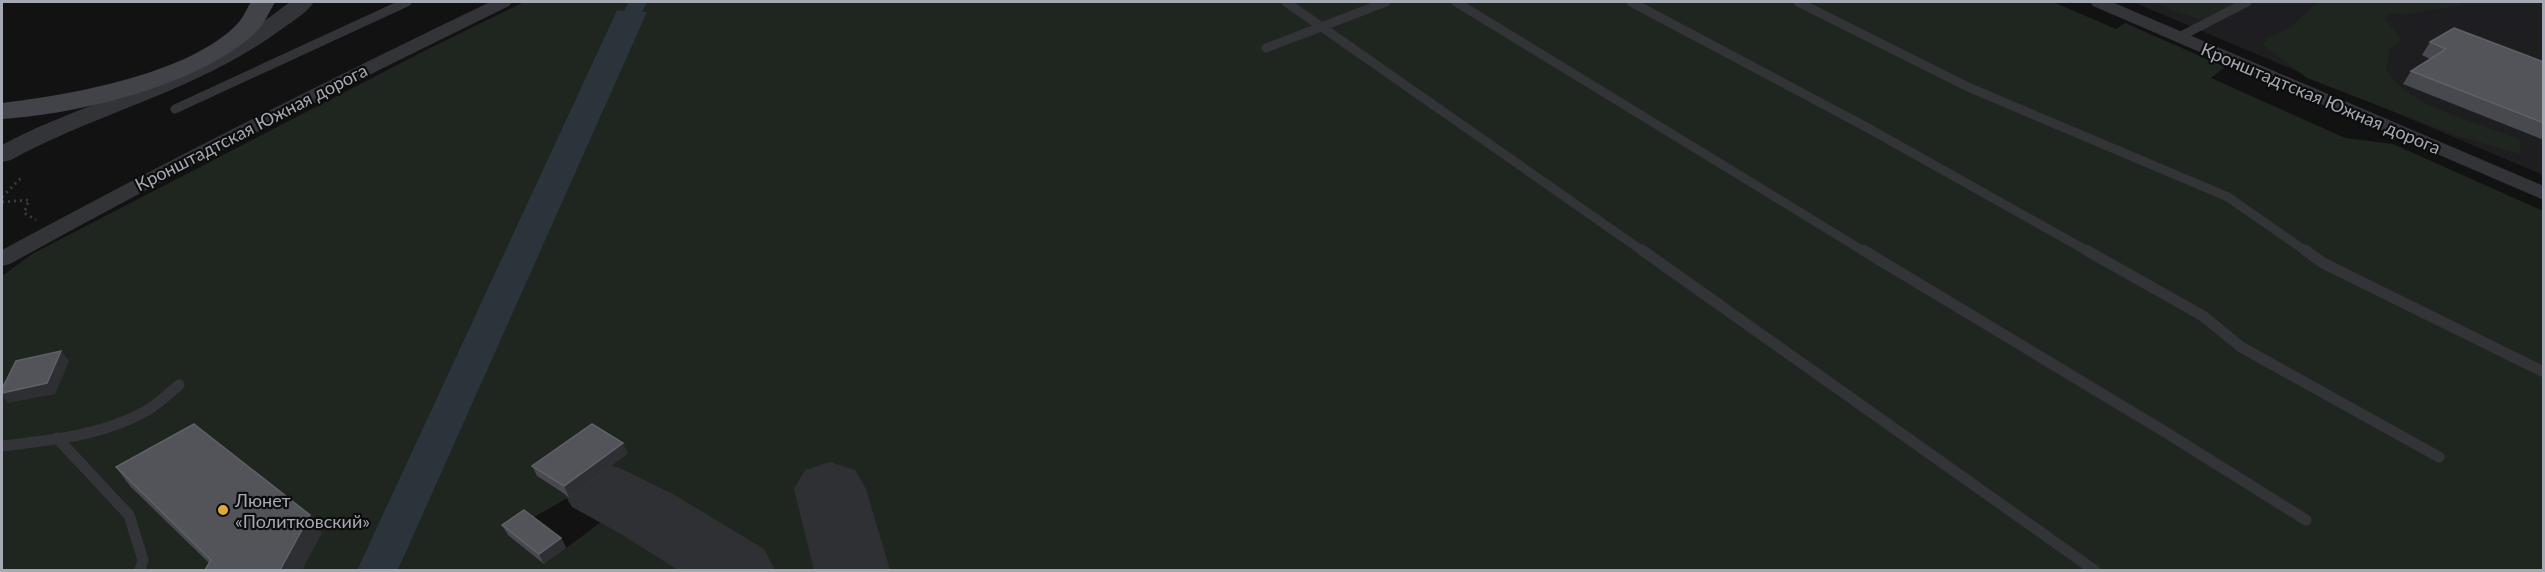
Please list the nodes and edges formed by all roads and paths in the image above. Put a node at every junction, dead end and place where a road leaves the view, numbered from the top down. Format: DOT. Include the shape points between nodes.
graph roads {
  1 [pos="263,2"];
  2 [pos="303,2"];
  3 [pos="406,2"];
  4 [pos="503,2"];
  5 [pos="1286,2"];
  6 [pos="1386,2"];
  7 [pos="1456,2"];
  8 [pos="1630,2"];
  9 [pos="1798,2"];
  10 [pos="2098,2"];
  11 [pos="2247,2"];
  12 [pos="1322,26"];
  13 [pos="2179,37"];
  14 [pos="1266,48"];
  15 [pos="175,109"];
  16 [pos="2,111"];
  17 [pos="2,155"];
  18 [pos="22,177"];
  19 [pos="2544,194"];
  20 [pos="2,197"];
  21 [pos="2,202"];
  22 [pos="53,229"];
  23 [pos="2,259"];
  24 [pos="2544,372"];
  25 [pos="179,385"];
  26 [pos="57,438"];
  27 [pos="2,446"];
  28 [pos="2439,457"];
  29 [pos="2306,520"];
  30 [pos="140,570"];
  31 [pos="2094,570"];
  1 -- 16 [label="main road" via="256,16 231,40 166,74 80,101"];
  2 -- 17 [label="street" via="216,62 52,129"];
  3 -- 15 [label="lane"];
  4 -- 22 [label="street, Кронштадтская Южная дорога"];
  5 -- 12 [label="lane"];
  6 -- 12 [label="lane"];
  7 -- 29 [label="lane"];
  8 -- 28 [label="lane" via="1868,128 2203,316 2241,346"];
  9 -- 24 [label="lane" via="1968,87 2228,197 2323,263"];
  10 -- 13 [label="street, Кронштадтская Южная дорога"];
  11 -- 13 [label="lane"];
  12 -- 14 [label="lane"];
  12 -- 31 [label="lane"];
  13 -- 19 [label="street, Кронштадтская Южная дорога"];
  18 -- 20 [label="path"];
  21 -- 22 [label="path" via="29,200 24,213"];
  22 -- 23 [label="street, Кронштадтская Южная дорога"];
  25 -- 26 [label="lane" via="146,411 118,424"];
  26 -- 27 [label="lane"];
  26 -- 30 [label="lane" via="129,515 143,560"];
}
